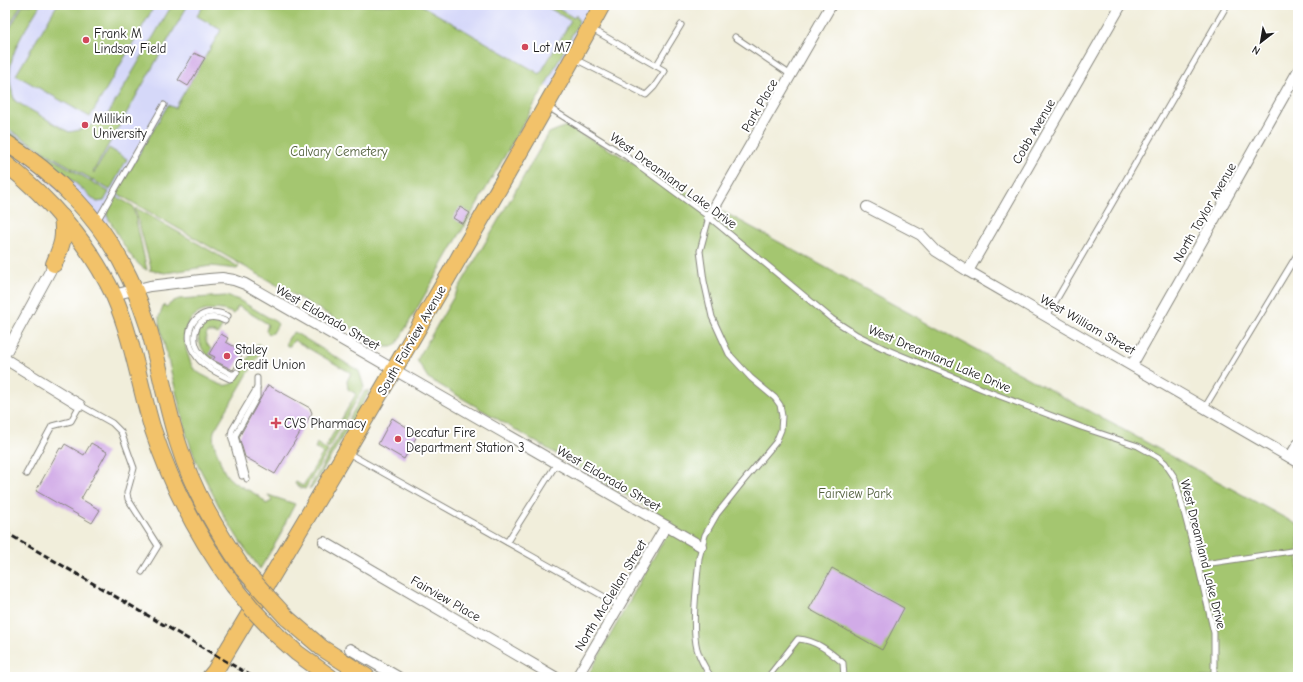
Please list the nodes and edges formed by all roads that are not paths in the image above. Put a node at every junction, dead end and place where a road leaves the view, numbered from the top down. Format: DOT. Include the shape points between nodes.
graph roads {
  1 [pos="602,5"];
  2 [pos="831,5"];
  3 [pos="1121,5"];
  4 [pos="1227,5"];
  5 [pos="681,25"];
  6 [pos="589,28"];
  7 [pos="735,37"];
  8 [pos="573,58"];
  9 [pos="656,66"];
  10 [pos="1298,71"];
  11 [pos="791,75"];
  12 [pos="164,105"];
  13 [pos="546,106"];
  14 [pos="5,142"];
  15 [pos="5,163"];
  16 [pos="867,207"];
  17 [pos="62,217"];
  18 [pos="709,217"];
  19 [pos="95,224"];
  20 [pos="1298,253"];
  21 [pos="54,264"];
  22 [pos="968,271"];
  23 [pos="135,289"];
  24 [pos="113,294"];
  25 [pos="1047,316"];
  26 [pos="226,318"];
  27 [pos="5,354"];
  28 [pos="5,359"];
  29 [pos="1132,364"];
  30 [pos="394,370"];
  31 [pos="237,372"];
  32 [pos="257,378"];
  33 [pos="80,405"];
  34 [pos="1205,408"];
  35 [pos="1298,444"];
  36 [pos="346,451"];
  37 [pos="1294,459"];
  38 [pos="557,463"];
  39 [pos="26,474"];
  40 [pos="244,478"];
  41 [pos="666,526"];
  42 [pos="324,542"];
  43 [pos="507,542"];
  44 [pos="701,546"];
  45 [pos="1298,550"];
  46 [pos="1198,565"];
  47 [pos="142,572"];
  48 [pos="619,605"];
  49 [pos="350,649"];
  50 [pos="213,675"];
  51 [pos="1214,676"];
  52 [pos="330,677"];
  53 [pos="367,677"];
  54 [pos="398,677"];
  55 [pos="555,677"];
  56 [pos="576,677"];
  57 [pos="711,677"];
  58 [pos="768,677"];
  59 [pos="844,677"];
  1 -- 6 [label="main road, South Fairview Avenue"];
  2 -- 11 [label="street, Park Place"];
  3 -- 22 [label="street, Cobb Avenue"];
  4 -- 25 [label="lane"];
  5 -- 9 [label="lane"];
  6 -- 8 [label="main road, South Fairview Avenue"];
  6 -- 9 [label="lane"];
  7 -- 11 [label="lane"];
  8 -- 9 [label="lane" via="646,95 665,71"];
  8 -- 13 [label="main road, South Fairview Avenue"];
  10 -- 29 [label="street, North Taylor Avenue"];
  11 -- 18 [label="street, Park Place"];
  12 -- 19 [label="lane"];
  13 -- 18 [label="lane, West Dreamland Lake Drive" via="626,156"];
  13 -- 30 [label="main road, South Fairview Avenue"];
  14 -- 19 [label="main road" via="58,181"];
  15 -- 17 [label="main road" via="47,200"];
  16 -- 22 [label="street, West William Street" via="921,235 936,251"];
  17 -- 21 [label="main road" via="64,241"];
  17 -- 24 [label="main road" via="82,243"];
  18 -- 44 [label="lane" via="700,252 712,317 729,354 780,405 782,416 781,430 776,442 717,514"];
  18 -- 46 [label="lane, West Dreamland Lake Drive" via="832,319 857,335 992,393 1082,428 1138,446 1158,457 1175,478"];
  19 -- 23 [label="main road" via="118,256"];
  20 -- 34 [label="lane"];
  21 -- 27 [label="street"];
  22 -- 25 [label="street, West William Street"];
  23 -- 24 [label="street, West Eldorado Street"];
  23 -- 30 [label="street, West Eldorado Street" via="209,279 234,280"];
  23 -- 53 [label="main road, bridge" via="148,328 177,440 188,470 224,542 243,569 287,618 322,648"];
  24 -- 52 [label="main road, bridge" via="168,471 202,540 254,611 296,653"];
  25 -- 29 [label="street, West William Street"];
  26 -- 31 [label="lane" via="216,311 199,316 190,328 189,340 196,358 204,364 230,379"];
  28 -- 33 [label="street"];
  29 -- 34 [label="street, West William Street"];
  30 -- 36 [label="main road, South Fairview Avenue"];
  30 -- 38 [label="street, West Eldorado Street"];
  32 -- 40 [label="lane" via="257,397 235,436"];
  33 -- 39 [label="lane" via="71,421 52,426"];
  33 -- 47 [label="lane" via="117,427 126,444 134,468 127,493 128,499 158,546"];
  34 -- 37 [label="street, West William Street"];
  35 -- 37 [label="street"];
  36 -- 43 [label="lane"];
  36 -- 50 [label="main road, South Fairview Avenue"];
  38 -- 41 [label="street, West Eldorado Street"];
  38 -- 43 [label="lane"];
  41 -- 44 [label="street, West Eldorado Street"];
  41 -- 48 [label="street, North McClellan Street"];
  42 -- 55 [label="street, Fairview Place"];
  43 -- 48 [label="lane"];
  44 -- 57 [label="lane" via="695,633 697,648"];
  45 -- 46 [label="lane"];
  46 -- 51 [label="lane, West Dreamland Lake Drive" via="1214,633"];
  48 -- 56 [label="street, North McClellan Street"];
  49 -- 54 [label="street"];
  58 -- 59 [label="lane" via="798,639 826,648 843,663"];
}
